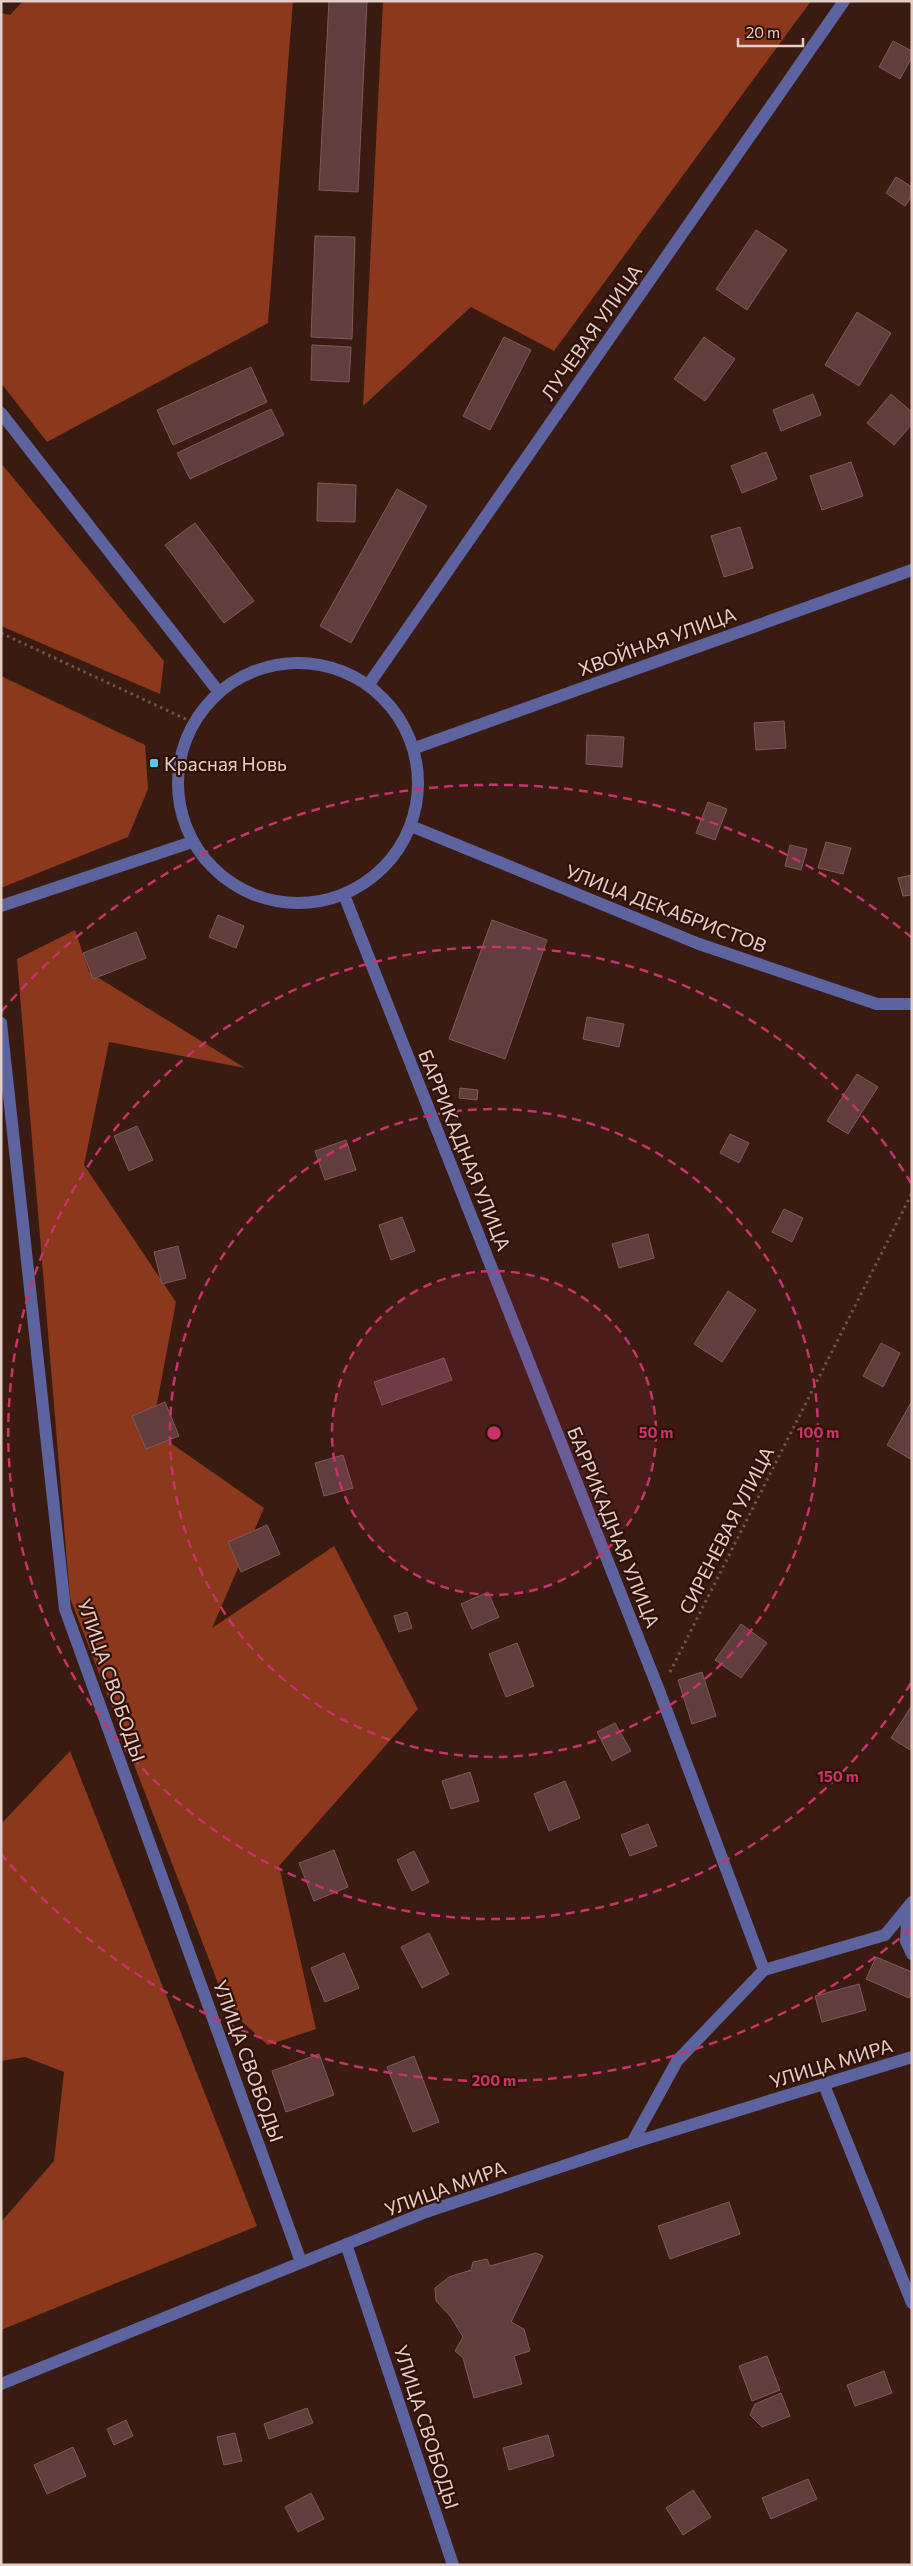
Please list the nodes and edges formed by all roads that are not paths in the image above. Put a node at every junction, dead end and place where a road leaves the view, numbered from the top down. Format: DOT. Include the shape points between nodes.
graph roads {
  1 [pos="844,1"];
  2 [pos="1,413"];
  3 [pos="912,570"];
  4 [pos="369,684"];
  5 [pos="218,691"];
  6 [pos="415,748"];
  7 [pos="411,826"];
  8 [pos="192,842"];
  9 [pos="344,895"];
  10 [pos="1,906"];
  11 [pos="912,1004"];
  12 [pos="1,1023"];
  13 [pos="910,1904"];
  14 [pos="912,1954"];
  15 [pos="764,1970"];
  16 [pos="912,2057"];
  17 [pos="824,2085"];
  18 [pos="632,2143"];
  19 [pos="346,2244"];
  20 [pos="301,2262"];
  21 [pos="912,2303"];
  22 [pos="1,2384"];
  23 [pos="453,2565"];
  1 -- 4 [label="street, ЛУЧЕВАЯ УЛИЦА"];
  2 -- 5 [label="street"];
  3 -- 6 [label="street, ХВОЙНАЯ УЛИЦА"];
  4 -- 5 [label="street" via="339,668 302,661 240,676"];
  4 -- 6 [label="street" via="396,711"];
  5 -- 8 [label="street" via="201,709 181,749 178,802"];
  6 -- 7 [label="street" via="420,785"];
  7 -- 9 [label="street" via="398,852 373,878"];
  7 -- 11 [label="street, УЛИЦА ДЕКАБРИСТОВ" via="699,944 877,1004"];
  8 -- 9 [label="street" via="222,877 266,899 303,904"];
  8 -- 10 [label="street"];
  9 -- 15 [label="street, БАРРИКАДНАЯ УЛИЦА" via="660,1692"];
  12 -- 20 [label="street, УЛИЦА СВОБОДЫ" via="65,1609"];
  13 -- 14 [label="street" via="906,1941"];
  13 -- 15 [label="street" via="885,1935"];
  15 -- 18 [label="street" via="677,2061"];
  16 -- 17 [label="street, УЛИЦА МИРА"];
  17 -- 18 [label="street, УЛИЦА МИРА"];
  17 -- 21 [label="street"];
  18 -- 19 [label="street, УЛИЦА МИРА" via="426,2212"];
  19 -- 20 [label="street, УЛИЦА МИРА"];
  19 -- 23 [label="street, УЛИЦА СВОБОДЫ"];
  20 -- 22 [label="street, УЛИЦА МИРА"];
}
